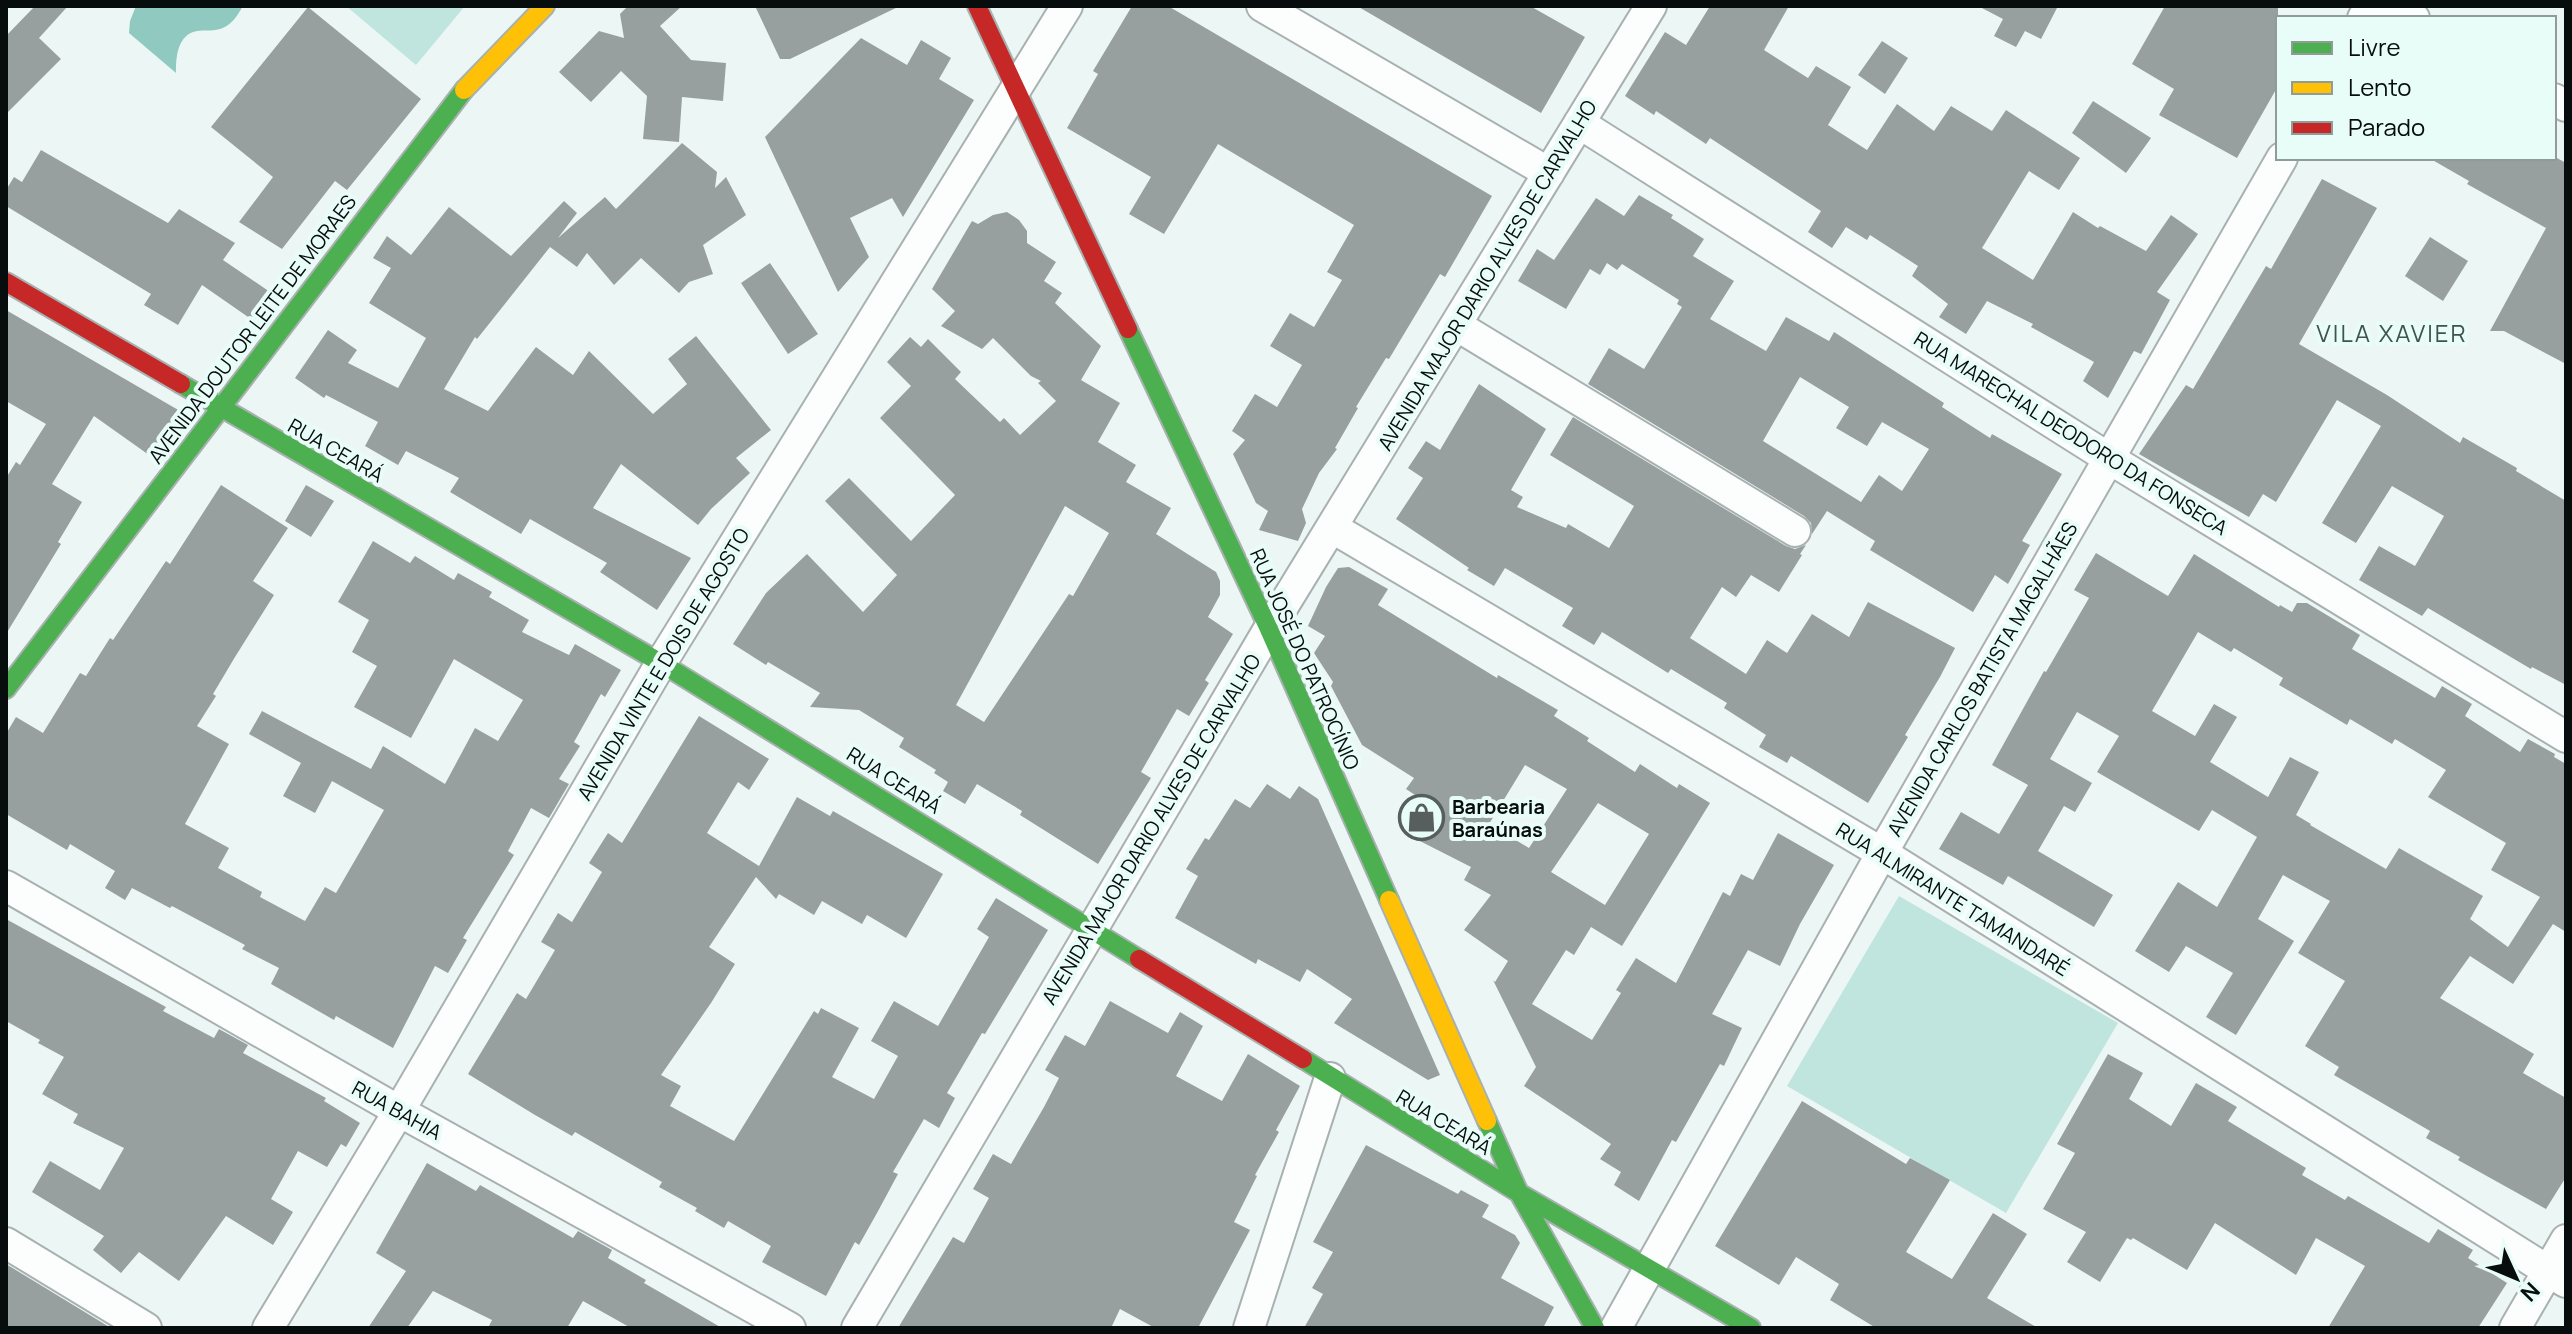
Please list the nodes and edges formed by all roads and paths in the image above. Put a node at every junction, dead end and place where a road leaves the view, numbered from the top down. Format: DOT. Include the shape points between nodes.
graph roads {
  1 [pos="545,6"];
  2 [pos="977,6"];
  3 [pos="1067,6"];
  4 [pos="1262,6"];
  5 [pos="1651,6"];
  6 [pos="1015,87"];
  7 [pos="1579,123"];
  8 [pos="2281,160"];
  9 [pos="1549,173"];
  10 [pos="6,282"];
  11 [pos="1456,325"];
  12 [pos="219,408"];
  13 [pos="2110,459"];
  14 [pos="1333,528"];
  15 [pos="1795,531"];
  16 [pos="1269,629"];
  17 [pos="661,663"];
  18 [pos="6,689"];
  19 [pos="2566,737"];
  20 [pos="1882,853"];
  21 [pos="6,886"];
  22 [pos="1093,928"];
  23 [pos="1330,1078"];
  24 [pos="399,1111"];
  25 [pos="1519,1193"];
  26 [pos="2566,1240"];
  27 [pos="6,1243"];
  28 [pos="1648,1270"];
  29 [pos="2557,1276"];
  30 [pos="146,1328"];
  31 [pos="268,1328"];
  32 [pos="790,1328"];
  33 [pos="857,1328"];
  34 [pos="1249,1328"];
  35 [pos="1595,1328"];
  36 [pos="1616,1328"];
  37 [pos="1751,1328"];
  38 [pos="2515,1328"];
  1 -- 12 [label="street, AVENIDA DOUTOR LEITE DE MORAES" via="463,91"];
  2 -- 6 [label="street, RUA JOSÉ DO PATROCÍNIO"];
  3 -- 6 [label="street, AVENIDA VINTE E DOIS DE AGOSTO"];
  4 -- 9 [label="street"];
  5 -- 7 [label="street, AVENIDA MAJOR DARIO ALVES DE CARVALHO"];
  6 -- 16 [label="street, RUA JOSÉ DO PATROCÍNIO"];
  6 -- 17 [label="street, AVENIDA VINTE E DOIS DE AGOSTO"];
  7 -- 9 [label="street, AVENIDA MAJOR DARIO ALVES DE CARVALHO"];
  7 -- 13 [label="street, RUA MARECHAL DEODORO DA FONSECA"];
  8 -- 13 [label="street, AVENIDA CARLOS BATISTA MAGALHÃES"];
  9 -- 11 [label="street, AVENIDA MAJOR DARIO ALVES DE CARVALHO"];
  10 -- 12 [label="street, RUA CEARÁ"];
  11 -- 14 [label="street, AVENIDA MAJOR DARIO ALVES DE CARVALHO"];
  11 -- 15 [label="street"];
  12 -- 17 [label="street, RUA CEARÁ"];
  12 -- 18 [label="street, AVENIDA DOUTOR LEITE DE MORAES"];
  13 -- 19 [label="street, RUA MARECHAL DEODORO DA FONSECA"];
  13 -- 20 [label="street, AVENIDA CARLOS BATISTA MAGALHÃES"];
  14 -- 16 [label="street, AVENIDA MAJOR DARIO ALVES DE CARVALHO"];
  14 -- 20 [label="street, RUA ALMIRANTE TAMANDARÉ"];
  16 -- 22 [label="street, AVENIDA MAJOR DARIO ALVES DE CARVALHO"];
  16 -- 25 [label="street, RUA JOSÉ DO PATROCÍNIO"];
  17 -- 22 [label="street, RUA CEARÁ"];
  17 -- 24 [label="street, AVENIDA VINTE E DOIS DE AGOSTO"];
  20 -- 28 [label="street, AVENIDA CARLOS BATISTA MAGALHÃES"];
  20 -- 29 [label="street, RUA ALMIRANTE TAMANDARÉ"];
  21 -- 24 [label="street, RUA BAHIA"];
  22 -- 23 [label="street, RUA CEARÁ"];
  22 -- 33 [label="street, AVENIDA MAJOR DARIO ALVES DE CARVALHO"];
  23 -- 25 [label="street, RUA CEARÁ"];
  23 -- 34 [label="street"];
  24 -- 31 [label="street, AVENIDA VINTE E DOIS DE AGOSTO"];
  24 -- 32 [label="street, RUA BAHIA"];
  25 -- 28 [label="street, RUA CEARÁ"];
  25 -- 35 [label="street, RUA JOSÉ DO PATROCÍNIO"];
  26 -- 29 [label="street"];
  27 -- 30 [label="street"];
  28 -- 36 [label="street, AVENIDA CARLOS BATISTA MAGALHÃES"];
  28 -- 37 [label="street, RUA CEARÁ"];
  29 -- 38 [label="street"];
}
